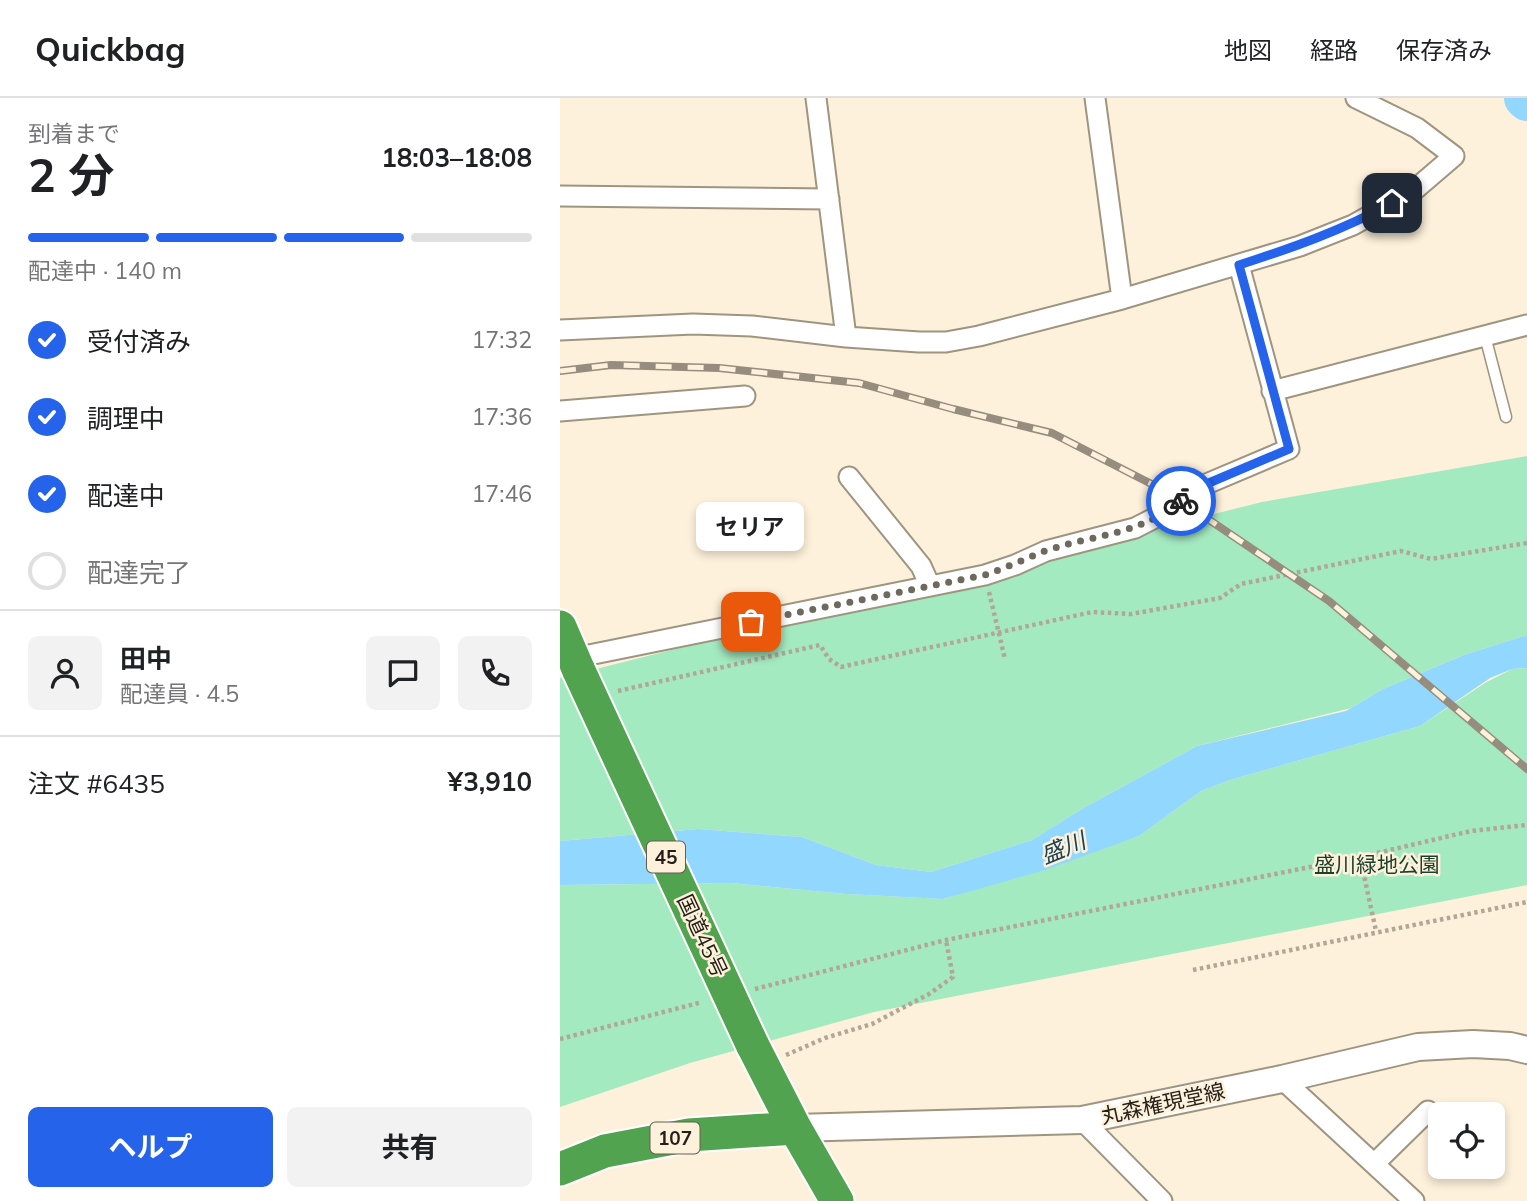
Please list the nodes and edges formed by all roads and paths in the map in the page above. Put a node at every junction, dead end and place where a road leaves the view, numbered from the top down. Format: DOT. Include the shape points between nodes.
graph roads {
  1 [pos="816,98"];
  2 [pos="1095,98"];
  3 [pos="1356,98"];
  4 [pos="560,196"];
  5 [pos="830,199"];
  6 [pos="1239,265"];
  7 [pos="1122,299"];
  8 [pos="1527,326"];
  9 [pos="560,330"];
  10 [pos="1485,336"];
  11 [pos="846,337"];
  12 [pos="1272,391"];
  13 [pos="745,396"];
  14 [pos="560,411"];
  15 [pos="1506,417"];
  16 [pos="849,477"];
  17 [pos="1527,543"];
  18 [pos="985,575"];
  19 [pos="930,586"];
  20 [pos="560,627"];
  21 [pos="998,632"];
  22 [pos="1005,659"];
  23 [pos="570,663"];
  24 [pos="612,693"];
  25 [pos="1527,825"];
  26 [pos="1360,857"];
  27 [pos="1527,902"];
  28 [pos="1376,932"];
  29 [pos="946,940"];
  30 [pos="1193,970"];
  31 [pos="747,991"];
  32 [pos="707,1001"];
  33 [pos="560,1039"];
  34 [pos="1527,1050"];
  35 [pos="757,1055"];
  36 [pos="1282,1079"];
  37 [pos="1428,1111"];
  38 [pos="1082,1120"];
  39 [pos="795,1128"];
  40 [pos="1374,1164"];
  41 [pos="560,1169"];
  42 [pos="837,1201"];
  43 [pos="1162,1201"];
  44 [pos="1415,1201"];
  1 -- 5 [label="street"];
  2 -- 7 [label="street"];
  3 -- 6 [label="street" via="1417,128 1454,156 1412,192 1353,225"];
  4 -- 5 [label="street"];
  5 -- 11 [label="street"];
  6 -- 7 [label="street"];
  6 -- 12 [label="street"];
  7 -- 11 [label="street" via="946,342"];
  8 -- 10 [label="street"];
  9 -- 11 [label="street" via="693,324"];
  10 -- 12 [label="street"];
  10 -- 15 [label="lane"];
  12 -- 18 [label="street" via="1289,449 1197,488 1170,510 1136,528 1046,551"];
  13 -- 14 [label="street"];
  16 -- 19 [label="street" via="921,566"];
  17 -- 21 [label="path" via="1431,559 1401,551 1365,557 1241,584 1220,598 1132,614 1092,612"];
  18 -- 19 [label="street"];
  18 -- 21 [label="path"];
  19 -- 23 [label="street"];
  20 -- 23 [label="highway, 国道45号 / 45"];
  21 -- 22 [label="path"];
  21 -- 24 [label="path" via="841,667 820,645"];
  23 -- 35 [label="highway, 国道45号 / 45, bridge"];
  25 -- 26 [label="path" via="1471,831"];
  26 -- 28 [label="path"];
  26 -- 29 [label="path"];
  27 -- 28 [label="path"];
  28 -- 30 [label="path"];
  29 -- 31 [label="path"];
  29 -- 35 [label="path" via="953,977 929,994 872,1024"];
  32 -- 33 [label="path"];
  34 -- 36 [label="main road, 丸森権現堂線" via="1473,1044 1418,1047"];
  35 -- 39 [label="highway, 国道45号 / 45"];
  36 -- 38 [label="main road, 丸森権現堂線"];
  36 -- 40 [label="street"];
  37 -- 40 [label="street"];
  38 -- 39 [label="main road, 丸森権現堂線"];
  38 -- 43 [label="street"];
  39 -- 41 [label="highway, 107" via="690,1135 605,1151"];
  39 -- 42 [label="highway, 45"];
  40 -- 44 [label="street"];
}
